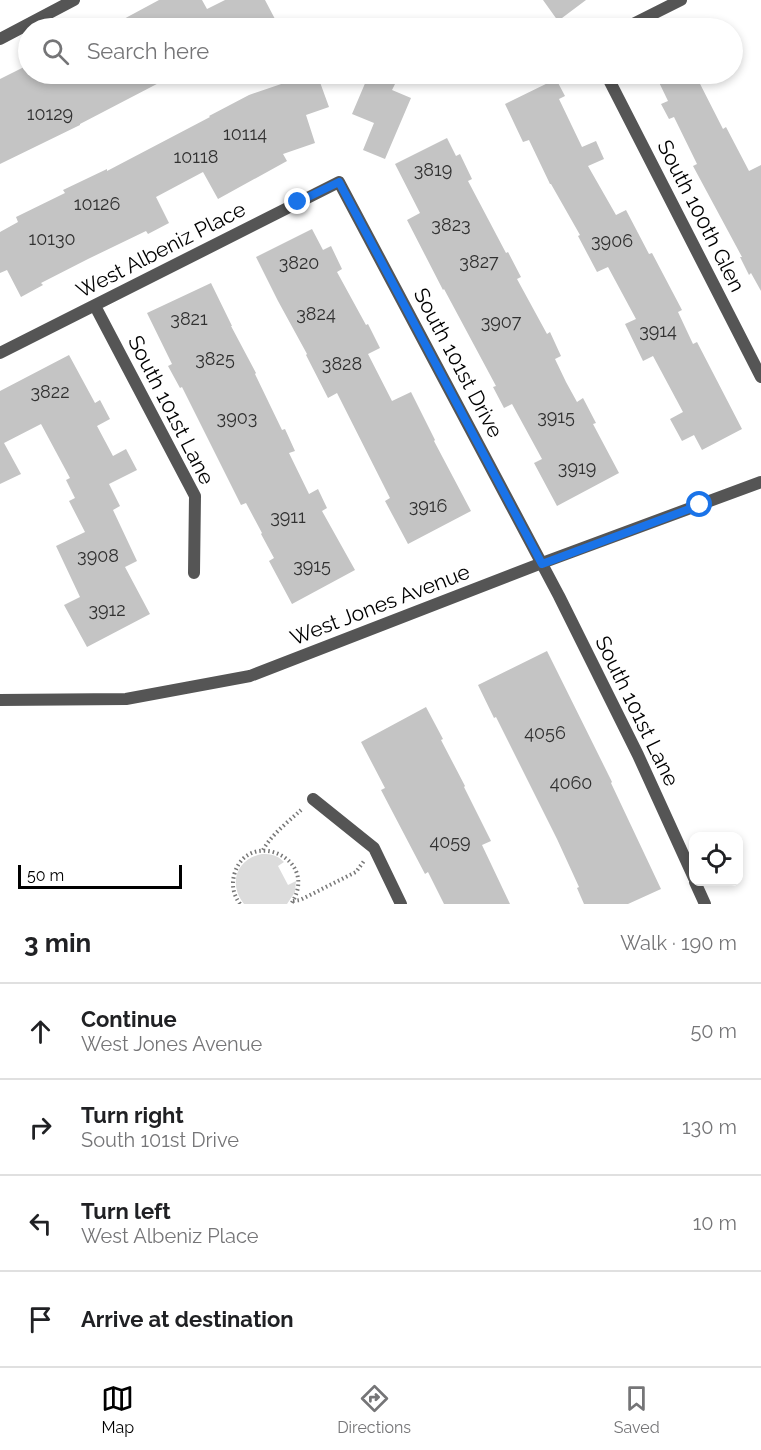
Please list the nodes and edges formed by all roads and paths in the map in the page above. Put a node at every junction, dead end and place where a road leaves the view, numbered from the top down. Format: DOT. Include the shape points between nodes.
graph roads {
  1 [pos="74,0"];
  2 [pos="681,0"];
  3 [pos="40,18"];
  4 [pos="645,18"];
  5 [pos="18,30"];
  6 [pos="0,39"];
  7 [pos="611,84"];
  8 [pos="339,182"];
  9 [pos="95,306"];
  10 [pos="0,353"];
  11 [pos="761,377"];
  12 [pos="761,482"];
  13 [pos="542,564"];
  14 [pos="194,573"];
  15 [pos="0,700"];
  16 [pos="313,799"];
  17 [pos="374,848"];
  18 [pos="263,851"];
  19 [pos="689,869"];
  20 [pos="697,886"];
  21 [pos="292,903"];
  22 [pos="240,904"];
  23 [pos="401,904"];
  24 [pos="705,904"];
  1 -- 3 [label="street"];
  2 -- 4 [label="street"];
  5 -- 6 [label="street"];
  7 -- 11 [label="street, South 100th Glen"];
  8 -- 9 [label="street, West Albeniz Place"];
  8 -- 13 [label="street, South 101st Drive"];
  9 -- 10 [label="street, West Albeniz Place"];
  9 -- 14 [label="street, South 101st Lane" via="195,496"];
  12 -- 13 [label="street, West Jones Avenue"];
  13 -- 15 [label="street, West Jones Avenue" via="250,676 126,699"];
  13 -- 19 [label="street, South 101st Lane" via="638,755"];
  16 -- 17 [label="street"];
  16 -- 18 [label="path" via="276,833"];
  17 -- 21 [label="path" via="356,872"];
  17 -- 23 [label="street"];
  18 -- 21 [label="path" via="282,855 294,866 298,891"];
  18 -- 22 [label="path" via="249,855 236,869 233,887"];
  20 -- 24 [label="street, South 101st Lane"];
}
